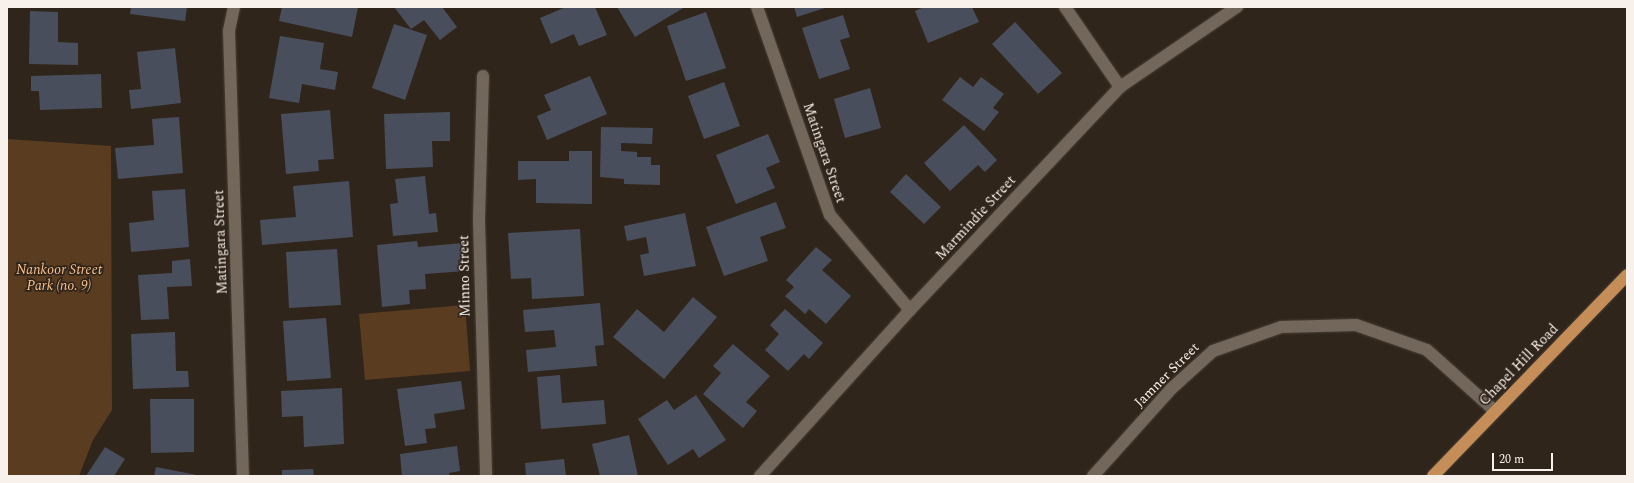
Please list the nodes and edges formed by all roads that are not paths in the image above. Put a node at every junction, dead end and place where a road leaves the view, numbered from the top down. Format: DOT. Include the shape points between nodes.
graph roads {
  1 [pos="234,7"];
  2 [pos="757,7"];
  3 [pos="1065,7"];
  4 [pos="1237,7"];
  5 [pos="483,76"];
  6 [pos="1120,87"];
  7 [pos="1627,275"];
  8 [pos="910,310"];
  9 [pos="1495,411"];
  10 [pos="243,476"];
  11 [pos="486,476"];
  12 [pos="760,476"];
  13 [pos="1092,476"];
  14 [pos="1433,476"];
  1 -- 10 [label="street, Matingara Street" via="229,31"];
  2 -- 8 [label="street, Matingara Street" via="830,214"];
  3 -- 6 [label="street"];
  4 -- 6 [label="street, Marmindie Street"];
  5 -- 11 [label="street, Minno Street" via="479,221"];
  6 -- 8 [label="street, Marmindie Street"];
  7 -- 9 [label="main road, Chapel Hill Road"];
  8 -- 12 [label="street, Marmindie Street"];
  9 -- 13 [label="street, Jamner Street" via="1427,350 1356,325 1281,327 1213,351 1171,389"];
  9 -- 14 [label="main road, Chapel Hill Road"];
}
